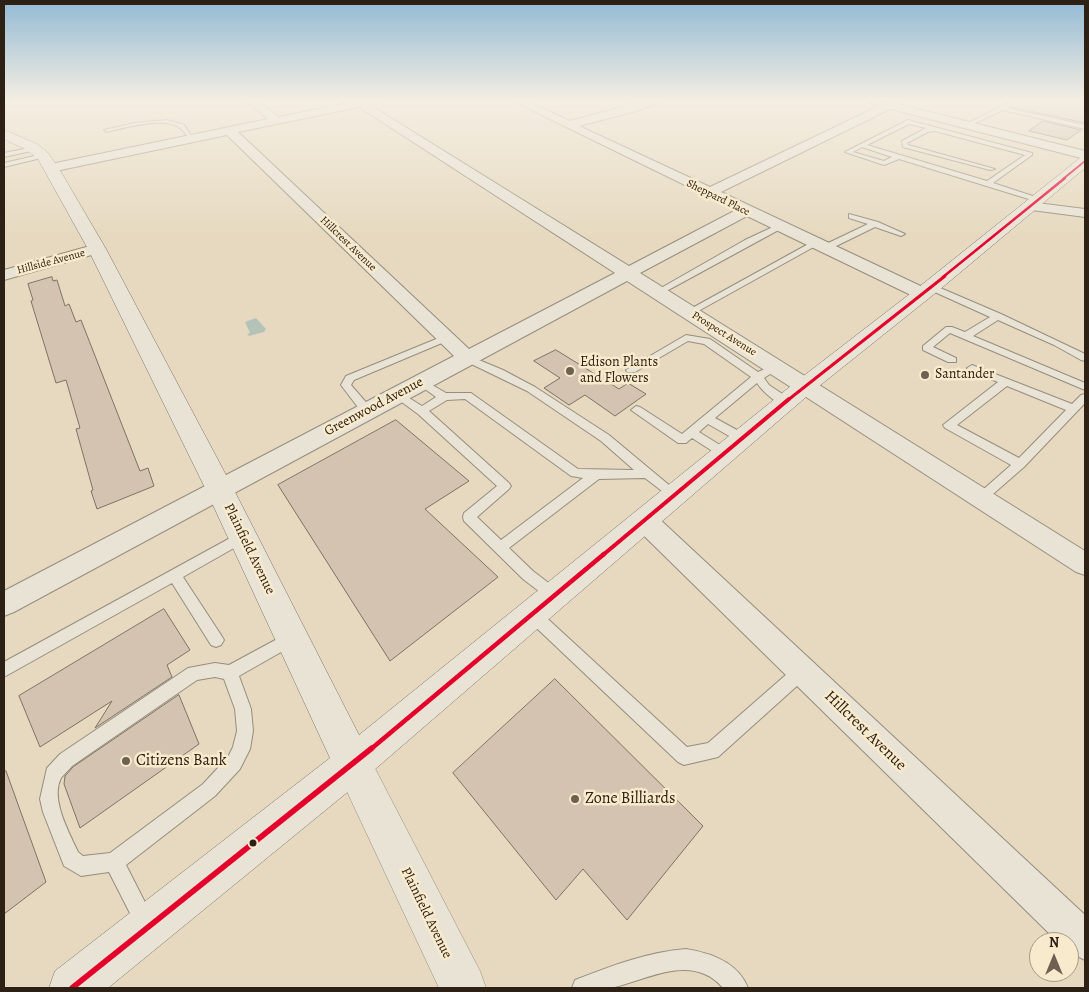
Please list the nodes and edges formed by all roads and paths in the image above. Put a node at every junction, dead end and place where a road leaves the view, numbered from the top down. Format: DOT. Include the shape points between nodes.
graph roads {
  1 [pos="23,146"];
  2 [pos="130,146"];
  3 [pos="246,146"];
  4 [pos="437,146"];
  5 [pos="612,146"];
  6 [pos="806,146"];
  7 [pos="861,146"];
  8 [pos="862,146"];
  9 [pos="899,146"];
  10 [pos="904,146"];
  11 [pos="927,146"];
  12 [pos="1002,146"];
  13 [pos="1034,146"];
  14 [pos="4,155"];
  15 [pos="897,156"];
  16 [pos="42,158"];
  17 [pos="1084,162"];
  18 [pos="4,165"];
  19 [pos="992,169"];
  20 [pos="1004,172"];
  21 [pos="988,184"];
  22 [pos="709,193"];
  23 [pos="1038,199"];
  24 [pos="1085,209"];
  25 [pos="745,211"];
  26 [pos="1085,213"];
  27 [pos="852,216"];
  28 [pos="875,224"];
  29 [pos="780,227"];
  30 [pos="901,234"];
  31 [pos="820,246"];
  32 [pos="97,249"];
  33 [pos="627,273"];
  34 [pos="4,275"];
  35 [pos="926,290"];
  36 [pos="658,292"];
  37 [pos="690,312"];
  38 [pos="998,316"];
  39 [pos="966,336"];
  40 [pos="714,337"];
  41 [pos="446,338"];
  42 [pos="467,358"];
  43 [pos="1085,358"];
  44 [pos="952,360"];
  45 [pos="776,367"];
  46 [pos="972,368"];
  47 [pos="632,370"];
  48 [pos="758,377"];
  49 [pos="422,382"];
  50 [pos="1004,383"];
  51 [pos="1085,387"];
  52 [pos="795,393"];
  53 [pos="397,395"];
  54 [pos="444,397"];
  55 [pos="1085,397"];
  56 [pos="1073,409"];
  57 [pos="636,410"];
  58 [pos="422,411"];
  59 [pos="367,412"];
  60 [pos="708,419"];
  61 [pos="691,432"];
  62 [pos="733,446"];
  63 [pos="1020,464"];
  64 [pos="648,474"];
  65 [pos="596,476"];
  66 [pos="220,490"];
  67 [pos="675,495"];
  68 [pos="980,498"];
  69 [pos="644,520"];
  70 [pos="243,536"];
  71 [pos="501,547"];
  72 [pos="1085,564"];
  73 [pos="174,575"];
  74 [pos="554,595"];
  75 [pos="4,604"];
  76 [pos="532,614"];
  77 [pos="292,638"];
  78 [pos="216,640"];
  79 [pos="4,670"];
  80 [pos="802,671"];
  81 [pos="230,673"];
  82 [pos="353,764"];
  83 [pos="114,862"];
  84 [pos="148,928"];
  85 [pos="1085,941"];
  86 [pos="72,988"];
  87 [pos="463,988"];
  88 [pos="583,988"];
  89 [pos="737,988"];
  1 -- 16 [label="main road"];
  2 -- 16 [label="street"];
  3 -- 41 [label="street, Hillcrest Avenue"];
  4 -- 33 [label="street, Prospect Avenue"];
  5 -- 22 [label="street, Sheppard Place"];
  6 -- 22 [label="street"];
  7 -- 15 [label="lane" via="848,152 884,163"];
  8 -- 15 [label="lane"];
  9 -- 19 [label="lane" via="942,162"];
  10 -- 19 [label="lane"];
  11 -- 19 [label="lane"];
  12 -- 20 [label="lane" via="1030,154"];
  13 -- 17 [label="street"];
  14 -- 16 [label="lane"];
  15 -- 21 [label="lane"];
  16 -- 18 [label="lane"];
  16 -- 32 [label="main road, Plainfield Avenue"];
  17 -- 23 [label="main road"];
  19 -- 20 [label="lane"];
  20 -- 21 [label="lane"];
  21 -- 23 [label="lane"];
  22 -- 25 [label="street, Sheppard Place"];
  23 -- 24 [label="street"];
  23 -- 26 [label="street"];
  23 -- 35 [label="main road"];
  25 -- 29 [label="street, Sheppard Place"];
  25 -- 33 [label="street, Greenwood Avenue"];
  27 -- 28 [label="lane"];
  28 -- 30 [label="lane"];
  28 -- 31 [label="lane"];
  29 -- 31 [label="street, Sheppard Place"];
  29 -- 36 [label="lane"];
  31 -- 35 [label="street, Sheppard Place"];
  31 -- 37 [label="lane"];
  32 -- 34 [label="street, Hillside Avenue"];
  32 -- 66 [label="main road, Plainfield Avenue"];
  33 -- 36 [label="street, Prospect Avenue"];
  33 -- 42 [label="street, Greenwood Avenue"];
  35 -- 38 [label="lane"];
  35 -- 52 [label="main road"];
  36 -- 37 [label="street, Prospect Avenue"];
  37 -- 40 [label="street, Prospect Avenue"];
  38 -- 39 [label="lane"];
  38 -- 43 [label="lane"];
  39 -- 44 [label="lane" via="949,329 926,348"];
  39 -- 51 [label="lane"];
  40 -- 45 [label="street, Prospect Avenue"];
  40 -- 47 [label="lane" via="686,338"];
  40 -- 48 [label="lane"];
  41 -- 42 [label="street, Hillcrest Avenue"];
  41 -- 59 [label="lane" via="350,378 346,385"];
  42 -- 49 [label="street, Greenwood Avenue"];
  42 -- 64 [label="lane" via="531,389 605,438"];
  45 -- 48 [label="lane"];
  45 -- 52 [label="street, Prospect Avenue"];
  46 -- 50 [label="lane"];
  48 -- 52 [label="lane" via="765,387"];
  48 -- 60 [label="lane"];
  49 -- 53 [label="street, Greenwood Avenue"];
  49 -- 54 [label="lane"];
  50 -- 56 [label="lane"];
  50 -- 63 [label="lane" via="949,425"];
  52 -- 62 [label="main road"];
  52 -- 68 [label="street, Prospect Avenue"];
  53 -- 58 [label="lane"];
  53 -- 59 [label="street, Greenwood Avenue"];
  54 -- 58 [label="lane"];
  54 -- 65 [label="lane" via="467,395 575,473"];
  55 -- 56 [label="lane"];
  56 -- 63 [label="lane"];
  57 -- 61 [label="lane" via="682,440"];
  58 -- 71 [label="lane" via="505,486 469,517"];
  59 -- 66 [label="street, Greenwood Avenue"];
  60 -- 61 [label="lane"];
  60 -- 62 [label="lane"];
  61 -- 62 [label="lane"];
  62 -- 67 [label="main road"];
  63 -- 68 [label="lane"];
  64 -- 65 [label="lane"];
  64 -- 67 [label="lane"];
  65 -- 71 [label="lane"];
  66 -- 70 [label="main road, Plainfield Avenue"];
  66 -- 75 [label="street, Greenwood Avenue"];
  67 -- 69 [label="main road"];
  68 -- 72 [label="street, Prospect Avenue"];
  69 -- 74 [label="main road"];
  69 -- 80 [label="street, Hillcrest Avenue"];
  70 -- 73 [label="lane"];
  70 -- 77 [label="main road, Plainfield Avenue"];
  71 -- 74 [label="lane" via="528,575"];
  73 -- 78 [label="lane"];
  73 -- 79 [label="lane"];
  74 -- 76 [label="main road"];
  76 -- 80 [label="lane" via="684,756 712,752"];
  76 -- 82 [label="main road"];
  77 -- 81 [label="lane"];
  77 -- 82 [label="main road, Plainfield Avenue"];
  80 -- 85 [label="street, Hillcrest Avenue"];
  81 -- 83 [label="lane" via="243,708 245,731 234,763 209,790"];
  81 -- 83 [label="lane" via="215,670 194,673 66,760 54,774 49,799 71,858 81,866"];
  82 -- 84 [label="main road"];
  82 -- 87 [label="main road, Plainfield Avenue"];
  83 -- 84 [label="lane"];
  84 -- 86 [label="main road"];
  88 -- 89 [label="lane" via="664,960 692,960 712,964"];
}
